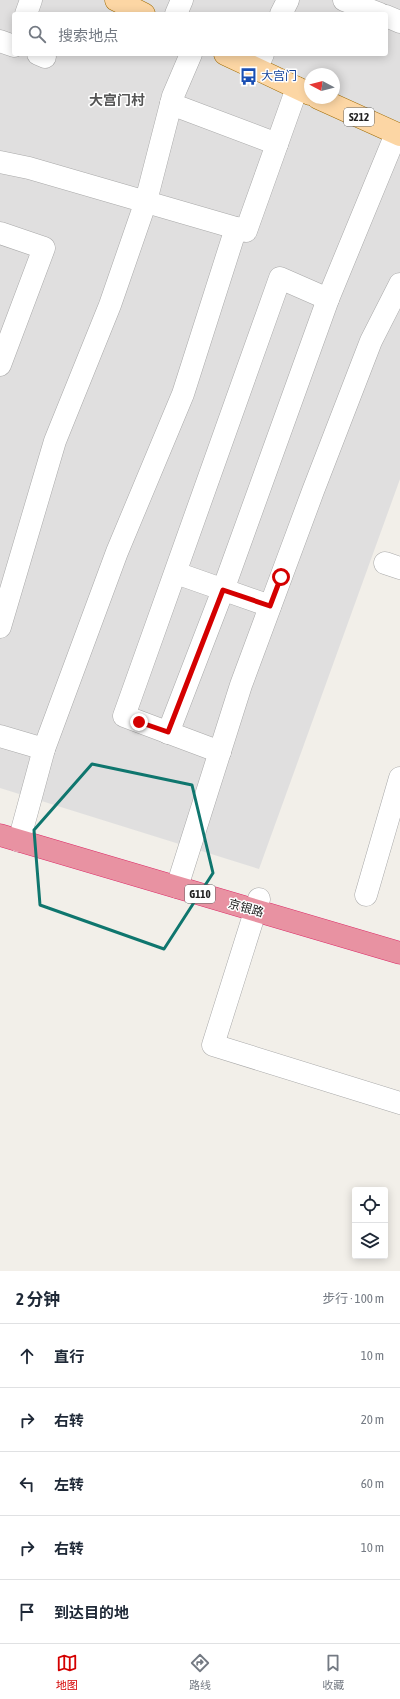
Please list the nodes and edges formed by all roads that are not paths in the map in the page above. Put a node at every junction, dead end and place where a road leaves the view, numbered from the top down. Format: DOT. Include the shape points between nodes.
graph roads {
  1 [pos="32,0"];
  2 [pos="116,0"];
  3 [pos="182,0"];
  4 [pos="288,0"];
  5 [pos="344,0"];
  6 [pos="27,12"];
  7 [pos="140,12"];
  8 [pos="177,12"];
  9 [pos="282,12"];
  10 [pos="375,12"];
  11 [pos="388,17"];
  12 [pos="400,22"];
  13 [pos="0,41"];
  14 [pos="12,45"];
  15 [pos="190,56"];
  16 [pos="234,56"];
  17 [pos="260,62"];
  18 [pos="303,91"];
  19 [pos="171,104"];
  20 [pos="331,104"];
  21 [pos="398,134"];
  22 [pos="277,144"];
  23 [pos="0,162"];
  24 [pos="146,201"];
  25 [pos="236,228"];
  26 [pos="0,233"];
  27 [pos="400,284"];
  28 [pos="328,299"];
  29 [pos="0,365"];
  30 [pos="176,573"];
  31 [pos="223,590"];
  32 [pos="270,606"];
  33 [pos="0,627"];
  34 [pos="168,732"];
  35 [pos="0,736"];
  36 [pos="44,749"];
  37 [pos="220,752"];
  38 [pos="400,778"];
  39 [pos="0,824"];
  40 [pos="14,836"];
  41 [pos="179,882"];
  42 [pos="366,895"];
  43 [pos="257,905"];
  44 [pos="400,940"];
  45 [pos="400,953"];
  46 [pos="400,1104"];
  1 -- 6 [label="street"];
  2 -- 7 [label="main road"];
  3 -- 8 [label="street"];
  4 -- 9 [label="street"];
  5 -- 10 [label="street"];
  11 -- 12 [label="street"];
  13 -- 14 [label="street"];
  15 -- 19 [label="street"];
  16 -- 17 [label="main road"];
  17 -- 18 [label="main road"];
  18 -- 22 [label="street"];
  19 -- 22 [label="street"];
  19 -- 24 [label="street"];
  20 -- 21 [label="main road, S212"];
  21 -- 28 [label="street"];
  22 -- 25 [label="street" via="246,231"];
  23 -- 24 [label="street"];
  24 -- 25 [label="street"];
  24 -- 33 [label="street" via="110,305 55,441"];
  25 -- 36 [label="street" via="183,394 117,552"];
  26 -- 29 [label="street" via="44,248"];
  27 -- 32 [label="street" via="371,341"];
  28 -- 30 [label="street" via="280,278"];
  28 -- 31 [label="street"];
  30 -- 31 [label="street"];
  30 -- 34 [label="street" via="124,716"];
  31 -- 32 [label="street"];
  31 -- 34 [label="street"];
  32 -- 37 [label="street"];
  34 -- 37 [label="street"];
  35 -- 36 [label="street"];
  36 -- 40 [label="street"];
  37 -- 41 [label="street"];
  38 -- 42 [label="street"];
  39 -- 40 [label="highway, 京银路 / G110"];
  40 -- 41 [label="highway, 京银路 / G110"];
  41 -- 43 [label="highway, 京银路 / G110"];
  43 -- 44 [label="highway, 京银路 / G110"];
  43 -- 45 [label="highway, 京银路 / G110"];
  43 -- 46 [label="street" via="213,1045"];
}
